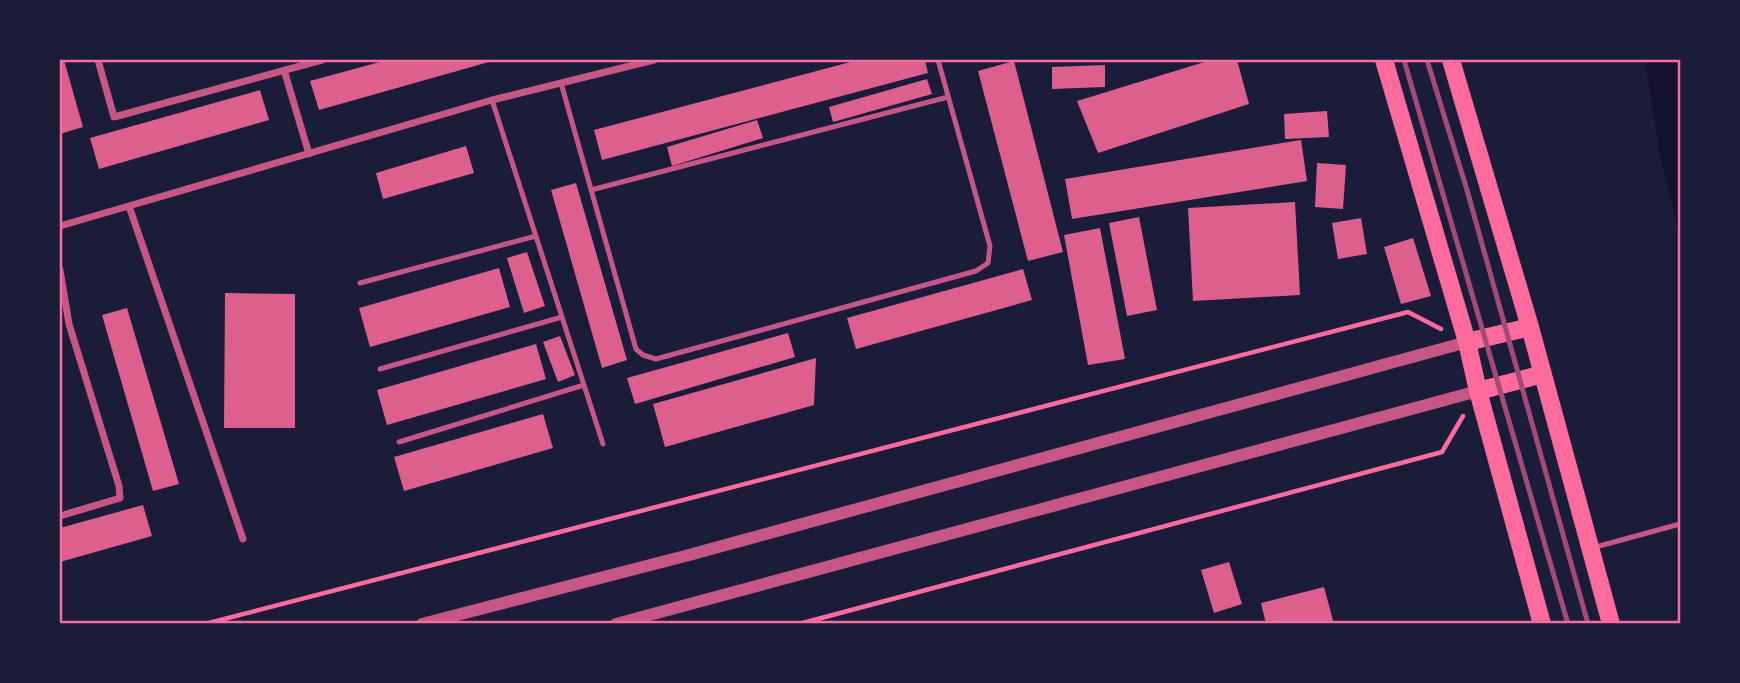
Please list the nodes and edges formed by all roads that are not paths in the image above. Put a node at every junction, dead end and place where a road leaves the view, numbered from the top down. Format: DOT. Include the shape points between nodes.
graph roads {
  1 [pos="99,60"];
  2 [pos="322,60"];
  3 [pos="654,60"];
  4 [pos="938,60"];
  5 [pos="1384,60"];
  6 [pos="1451,60"];
  7 [pos="284,70"];
  8 [pos="561,83"];
  9 [pos="948,97"];
  10 [pos="492,100"];
  11 [pos="309,154"];
  12 [pos="591,190"];
  13 [pos="129,206"];
  14 [pos="60,226"];
  15 [pos="536,236"];
  16 [pos="60,270"];
  17 [pos="360,283"];
  18 [pos="562,317"];
  19 [pos="69,324"];
  20 [pos="60,326"];
  21 [pos="1531,327"];
  22 [pos="1466,342"];
  23 [pos="380,369"];
  24 [pos="1543,374"];
  25 [pos="584,386"];
  26 [pos="1478,391"];
  27 [pos="399,442"];
  28 [pos="603,444"];
  29 [pos="60,516"];
  30 [pos="1681,524"];
  31 [pos="243,539"];
  32 [pos="1591,549"];
  33 [pos="422,624"];
  34 [pos="617,624"];
  35 [pos="1542,624"];
  36 [pos="1611,624"];
  1 -- 7 [label="street" via="114,117"];
  2 -- 7 [label="street"];
  3 -- 8 [label="street"];
  4 -- 9 [label="lane"];
  5 -- 22 [label="main road"];
  6 -- 21 [label="main road"];
  7 -- 11 [label="street"];
  8 -- 10 [label="street"];
  8 -- 12 [label="lane"];
  9 -- 12 [label="lane"];
  9 -- 12 [label="lane" via="990,246 988,263 976,271 656,359 636,349"];
  10 -- 11 [label="street"];
  10 -- 15 [label="lane"];
  11 -- 13 [label="street"];
  13 -- 14 [label="street"];
  13 -- 31 [label="street"];
  15 -- 17 [label="lane"];
  15 -- 18 [label="lane"];
  16 -- 19 [label="street"];
  18 -- 23 [label="lane"];
  18 -- 25 [label="lane"];
  19 -- 20 [label="street"];
  19 -- 29 [label="street" via="120,498"];
  21 -- 22 [label="main road"];
  21 -- 24 [label="main road"];
  22 -- 26 [label="main road"];
  22 -- 33 [label="street"];
  24 -- 26 [label="main road"];
  24 -- 32 [label="main road"];
  25 -- 27 [label="lane"];
  25 -- 28 [label="lane"];
  26 -- 34 [label="street"];
  26 -- 35 [label="main road"];
  30 -- 32 [label="lane"];
  32 -- 36 [label="main road"];
}
